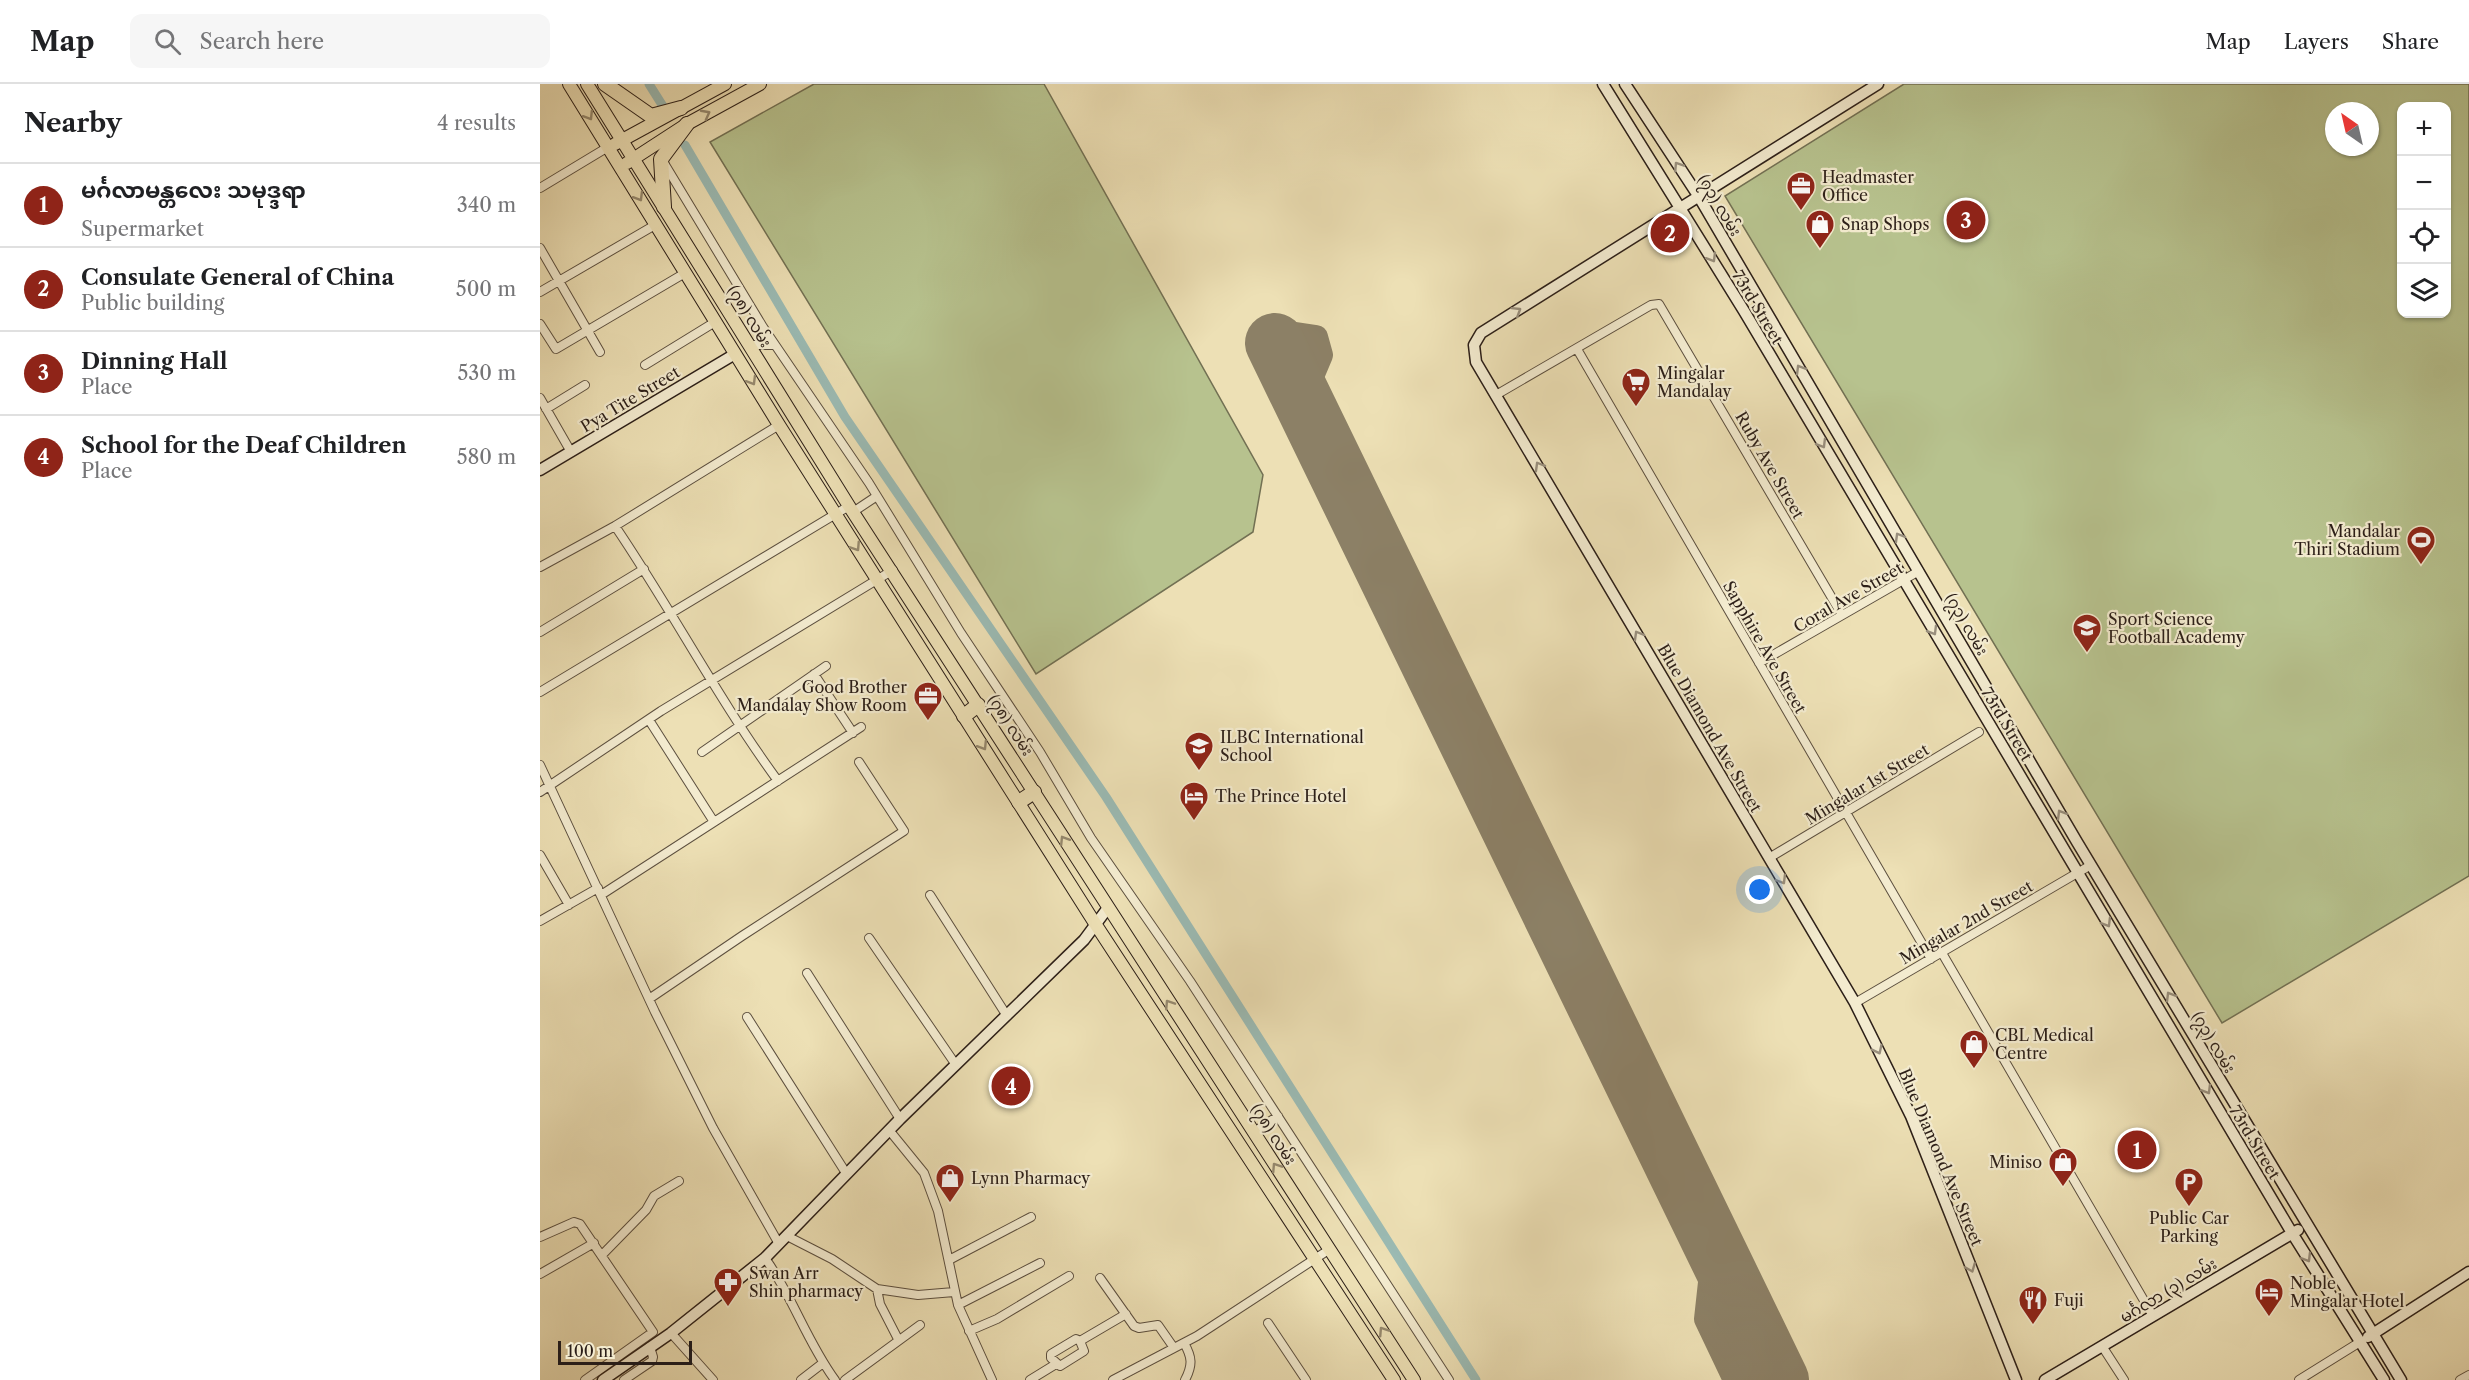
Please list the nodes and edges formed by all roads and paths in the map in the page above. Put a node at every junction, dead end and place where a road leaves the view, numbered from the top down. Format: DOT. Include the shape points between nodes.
graph roads {
  1 [pos="569,84"];
  2 [pos="587,84"];
  3 [pos="605,84"];
  4 [pos="725,84"];
  5 [pos="760,84"];
  6 [pos="1603,84"];
  7 [pos="1625,84"];
  8 [pos="1878,84"];
  9 [pos="681,108"];
  10 [pos="687,124"];
  11 [pos="621,140"];
  12 [pos="609,147"];
  13 [pos="634,159"];
  14 [pos="661,159"];
  15 [pos="621,166"];
  16 [pos="540,188"];
  17 [pos="1698,197"];
  18 [pos="664,207"];
  19 [pos="1681,208"];
  20 [pos="656,225"];
  21 [pos="540,248"];
  22 [pos="685,273"];
  23 [pos="559,281"];
  24 [pos="540,292"];
  25 [pos="1761,302"];
  26 [pos="1744,311"];
  27 [pos="715,322"];
  28 [pos="540,324"];
  29 [pos="587,330"];
  30 [pos="748,345"];
  31 [pos="776,345"];
  32 [pos="1577,349"];
  33 [pos="600,352"];
  34 [pos="735,354"];
  35 [pos="645,365"];
  36 [pos="585,385"];
  37 [pos="1497,395"];
  38 [pos="540,399"];
  39 [pos="546,409"];
  40 [pos="778,425"];
  41 [pos="572,452"];
  42 [pos="540,470"];
  43 [pos="877,496"];
  44 [pos="851,509"];
  45 [pos="835,515"];
  46 [pos="615,526"];
  47 [pos="540,567"];
  48 [pos="644,569"];
  49 [pos="893,570"];
  50 [pos="1919,571"];
  51 [pos="877,580"];
  52 [pos="1903,580"];
  53 [pos="671,614"];
  54 [pos="1842,615"];
  55 [pos="540,632"];
  56 [pos="1759,663"];
  57 [pos="826,666"];
  58 [pos="814,674"];
  59 [pos="710,682"];
  60 [pos="540,692"];
  61 [pos="978,705"];
  62 [pos="964,716"];
  63 [pos="649,720"];
  64 [pos="738,726"];
  65 [pos="861,727"];
  66 [pos="1979,732"];
  67 [pos="853,733"];
  68 [pos="702,752"];
  69 [pos="859,762"];
  70 [pos="540,765"];
  71 [pos="777,782"];
  72 [pos="549,786"];
  73 [pos="540,792"];
  74 [pos="1034,792"];
  75 [pos="1019,802"];
  76 [pos="1845,812"];
  77 [pos="714,822"];
  78 [pos="540,855"];
  79 [pos="1769,858"];
  80 [pos="2091,864"];
  81 [pos="2077,873"];
  82 [pos="600,891"];
  83 [pos="930,895"];
  84 [pos="569,905"];
  85 [pos="1107,909"];
  86 [pos="540,921"];
  87 [pos="1096,925"];
  88 [pos="869,938"];
  89 [pos="1942,953"];
  90 [pos="1931,960"];
  91 [pos="807,973"];
  92 [pos="649,999"];
  93 [pos="1855,1003"];
  94 [pos="1007,1016"];
  95 [pos="747,1017"];
  96 [pos="956,1065"];
  97 [pos="1278,1116"];
  98 [pos="900,1119"];
  99 [pos="889,1130"];
  100 [pos="1254,1132"];
  101 [pos="846,1173"];
  102 [pos="679,1181"];
  103 [pos="1030,1217"];
  104 [pos="2306,1225"];
  105 [pos="2292,1233"];
  106 [pos="540,1237"];
  107 [pos="783,1240"];
  108 [pos="594,1243"];
  109 [pos="1330,1249"];
  110 [pos="602,1255"];
  111 [pos="765,1258"];
  112 [pos="1314,1259"];
  113 [pos="950,1260"];
  114 [pos="1040,1263"];
  115 [pos="2469,1272"];
  116 [pos="540,1274"];
  117 [pos="1069,1276"];
  118 [pos="1100,1278"];
  119 [pos="877,1289"];
  120 [pos="954,1292"];
  121 [pos="958,1305"];
  122 [pos="1125,1314"];
  123 [pos="2153,1316"];
  124 [pos="1268,1323"];
  125 [pos="920,1325"];
  126 [pos="969,1331"];
  127 [pos="671,1333"];
  128 [pos="2373,1334"];
  129 [pos="898,1339"];
  130 [pos="1080,1341"];
  131 [pos="1184,1342"];
  132 [pos="2360,1342"];
  133 [pos="2102,1346"];
  134 [pos="650,1347"];
  135 [pos="1174,1348"];
  136 [pos="823,1363"];
  137 [pos="1056,1364"];
  138 [pos="1411,1375"];
  139 [pos="2469,1375"];
  140 [pos="585,1380"];
  141 [pos="603,1380"];
  142 [pos="624,1380"];
  143 [pos="713,1380"];
  144 [pos="801,1380"];
  145 [pos="836,1380"];
  146 [pos="845,1380"];
  147 [pos="992,1380"];
  148 [pos="1030,1380"];
  149 [pos="1113,1380"];
  150 [pos="1185,1380"];
  151 [pos="1306,1380"];
  152 [pos="1396,1380"];
  153 [pos="1449,1380"];
  154 [pos="2016,1380"];
  155 [pos="2045,1380"];
  156 [pos="2124,1380"];
  157 [pos="2299,1380"];
  158 [pos="2385,1380"];
  159 [pos="2401,1380"];
  160 [pos="2460,1380"];
  1 -- 12 [label="main road, (၇၈) လမ်း, one-way"];
  2 -- 11 [label="main road, (၇၈) လမ်း"];
  3 -- 9 [label="highway" via="651,116"];
  4 -- 9 [label="main road"];
  10 -- 5 [label="main road, one-way"];
  6 -- 19 [label="main road, 73rd Street"];
  17 -- 7 [label="main road, (၇၃) လမ်း, one-way"];
  8 -- 17 [label="main road, Blue Diamond Ave Street"];
  9 -- 11 [label="main road"];
  10 -- 13 [label="main road"];
  10 -- 14 [label="highway"];
  11 -- 12 [label="main road"];
  11 -- 13 [label="main road, (၇၈) လမ်း"];
  12 -- 15 [label="main road, (၇၈) လမ်း"];
  12 -- 16 [label="street"];
  13 -- 15 [label="main road"];
  13 -- 18 [label="main road, (၇၈) လမ်း"];
  14 -- 18 [label="highway"];
  14 -- 31 [label="street"];
  15 -- 20 [label="main road, (၇၈) လမ်း, one-way"];
  17 -- 19 [label="main road, Blue Diamond Ave Street"];
  17 -- 25 [label="main road, (၇၃) လမ်း"];
  18 -- 30 [label="main road, (၇၈) လမ်း"];
  19 -- 26 [label="main road, 73rd Street, one-way"];
  37 -- 19 [label="main road, Blue Diamond Ave Street, one-way" via="1476,362 1474,345 1481,333"];
  20 -- 22 [label="main road, (၇၈) လမ်း"];
  20 -- 23 [label="street"];
  21 -- 23 [label="street"];
  22 -- 27 [label="main road, (၇၈) လမ်း"];
  22 -- 29 [label="street"];
  23 -- 24 [label="street"];
  23 -- 29 [label="street"];
  25 -- 26 [label="main road"];
  50 -- 25 [label="main road, (၇၃) လမ်း, one-way"];
  26 -- 52 [label="main road, 73rd Street, one-way"];
  27 -- 34 [label="main road, (၇၈) လမ်း"];
  27 -- 35 [label="street"];
  28 -- 29 [label="street" via="556,349"];
  29 -- 33 [label="street"];
  30 -- 31 [label="street"];
  30 -- 44 [label="main road, (၇၈) လမ်း"];
  31 -- 43 [label="street"];
  32 -- 37 [label="street, Ruby Ave Street"];
  32 -- 54 [label="street, Ruby Ave Street" via="1651,305 1660,305"];
  32 -- 56 [label="street, Sapphire Ave Street"];
  34 -- 40 [label="main road, (၇၈) လမ်း, one-way"];
  34 -- 41 [label="main road, Pya Tite Street"];
  36 -- 39 [label="street"];
  79 -- 37 [label="main road, Blue Diamond Ave Street, one-way"];
  38 -- 39 [label="street"];
  39 -- 41 [label="street"];
  40 -- 45 [label="main road, (၇၈) လမ်း"];
  40 -- 46 [label="street"];
  41 -- 42 [label="main road, Pya Tite Street"];
  43 -- 44 [label="street"];
  43 -- 97 [label="street" via="1091,838"];
  44 -- 45 [label="street"];
  44 -- 49 [label="main road, (၇၈) လမ်း"];
  45 -- 51 [label="main road, (၇၈) လမ်း, one-way"];
  45 -- 53 [label="street"];
  46 -- 47 [label="street"];
  46 -- 48 [label="street"];
  48 -- 53 [label="street"];
  48 -- 55 [label="street"];
  49 -- 51 [label="street"];
  49 -- 61 [label="main road, (၇၈) လမ်း"];
  50 -- 52 [label="street, Coral Ave Street"];
  80 -- 50 [label="main road, (၇၃) လမ်း, one-way"];
  51 -- 59 [label="street"];
  51 -- 62 [label="main road, (၇၈) လမ်း"];
  52 -- 54 [label="street, Coral Ave Street"];
  52 -- 81 [label="main road, 73rd Street, one-way"];
  53 -- 59 [label="street"];
  53 -- 60 [label="street"];
  54 -- 56 [label="street, Coral Ave Street"];
  56 -- 76 [label="street, Sapphire Ave Street"];
  57 -- 58 [label="street"];
  58 -- 64 [label="street"];
  58 -- 67 [label="street"];
  59 -- 63 [label="street"];
  59 -- 64 [label="street"];
  61 -- 62 [label="highway"];
  61 -- 74 [label="main road, (၇၈) လမ်း"];
  62 -- 75 [label="main road, (၇၈) လမ်း, one-way"];
  63 -- 72 [label="street"];
  63 -- 77 [label="street"];
  64 -- 68 [label="street"];
  64 -- 71 [label="street"];
  65 -- 67 [label="street"];
  66 -- 76 [label="street, Mingalar 1st Street"];
  67 -- 71 [label="street"];
  69 -- 92 [label="street" via="904,831"];
  70 -- 72 [label="street"];
  71 -- 77 [label="street"];
  72 -- 73 [label="street"];
  72 -- 82 [label="street"];
  74 -- 75 [label="highway"];
  85 -- 74 [label="main road, (၇၈) လမ်း, one-way"];
  75 -- 87 [label="main road, (၇၈) လမ်း"];
  76 -- 79 [label="street, Mingalar 1st Street"];
  76 -- 90 [label="street, Sapphire Ave Street"];
  77 -- 82 [label="street"];
  78 -- 84 [label="street"];
  79 -- 93 [label="main road, Blue Diamond Ave Street, one-way"];
  80 -- 81 [label="street, Mingalar 2nd Street"];
  104 -- 80 [label="main road, (၇၃) လမ်း, one-way"];
  81 -- 89 [label="street, Mingalar 2nd Street"];
  81 -- 105 [label="main road, 73rd Street, one-way"];
  82 -- 84 [label="street"];
  82 -- 92 [label="street"];
  83 -- 94 [label="street"];
  84 -- 86 [label="street"];
  85 -- 87 [label="main road"];
  100 -- 85 [label="main road, (၇၈) လမ်း, one-way"];
  87 -- 94 [label="main road"];
  87 -- 112 [label="main road, (၇၈) လမ်း"];
  88 -- 96 [label="street"];
  89 -- 90 [label="street, Mingalar 2nd Street"];
  89 -- 123 [label="street"];
  90 -- 93 [label="street, Mingalar 2nd Street"];
  91 -- 98 [label="street"];
  92 -- 107 [label="street" via="713,1128"];
  93 -- 154 [label="main road, Blue Diamond Ave Street, one-way" via="1911,1116"];
  94 -- 96 [label="main road"];
  95 -- 101 [label="street"];
  96 -- 98 [label="main road"];
  97 -- 100 [label="street"];
  97 -- 153 [label="street"];
  98 -- 99 [label="main road"];
  99 -- 101 [label="main road"];
  99 -- 113 [label="street" via="924,1173"];
  109 -- 100 [label="main road, (၇၈) လမ်း, one-way"];
  101 -- 107 [label="main road"];
  102 -- 110 [label="street" via="654,1196 646,1210"];
  103 -- 113 [label="street"];
  104 -- 105 [label="main road, မင်္ဂလာ (၃) လမ်း"];
  104 -- 128 [label="main road, (၇၃) လမ်း"];
  105 -- 123 [label="main road, မင်္ဂလာ (၃) လမ်း"];
  105 -- 132 [label="main road, 73rd Street, one-way"];
  106 -- 108 [label="street" via="574,1222"];
  107 -- 111 [label="main road"];
  107 -- 119 [label="street" via="832,1259"];
  108 -- 110 [label="street"];
  108 -- 116 [label="street"];
  109 -- 112 [label="street"];
  138 -- 109 [label="main road, (၇၈) လမ်း, one-way"];
  110 -- 140 [label="street" via="653,1332"];
  111 -- 127 [label="main road"];
  111 -- 136 [label="street" via="791,1298"];
  112 -- 131 [label="street" via="1259,1298"];
  112 -- 152 [label="main road, (၇၈) လမ်း"];
  113 -- 120 [label="street"];
  114 -- 121 [label="street"];
  115 -- 128 [label="main road"];
  117 -- 126 [label="street" via="1005,1315"];
  118 -- 122 [label="street"];
  119 -- 120 [label="street" via="918,1295"];
  119 -- 129 [label="street" via="879,1304"];
  120 -- 121 [label="street"];
  121 -- 126 [label="street"];
  122 -- 130 [label="street"];
  122 -- 135 [label="street" via="1139,1328 1158,1325"];
  123 -- 133 [label="main road, မင်္ဂလာ (၃) လမ်း"];
  124 -- 151 [label="street"];
  125 -- 129 [label="street"];
  126 -- 147 [label="street"];
  127 -- 134 [label="main road"];
  127 -- 143 [label="street"];
  128 -- 132 [label="main road"];
  128 -- 159 [label="main road"];
  129 -- 146 [label="street"];
  130 -- 137 [label="street" via="1084,1351 1060,1366"];
  130 -- 137 [label="street" via="1076,1339 1051,1354"];
  131 -- 135 [label="street"];
  131 -- 150 [label="street" via="1191,1355 1191,1368"];
  132 -- 157 [label="street"];
  132 -- 158 [label="main road, 73rd Street"];
  133 -- 155 [label="main road, မင်္ဂလာ (၃) လမ်း"];
  133 -- 156 [label="street"];
  134 -- 141 [label="main road"];
  134 -- 142 [label="street" via="651,1361"];
  135 -- 149 [label="street"];
  136 -- 144 [label="street"];
  136 -- 145 [label="street"];
  137 -- 148 [label="street"];
  138 -- 152 [label="street"];
  139 -- 160 [label="street"];
}
